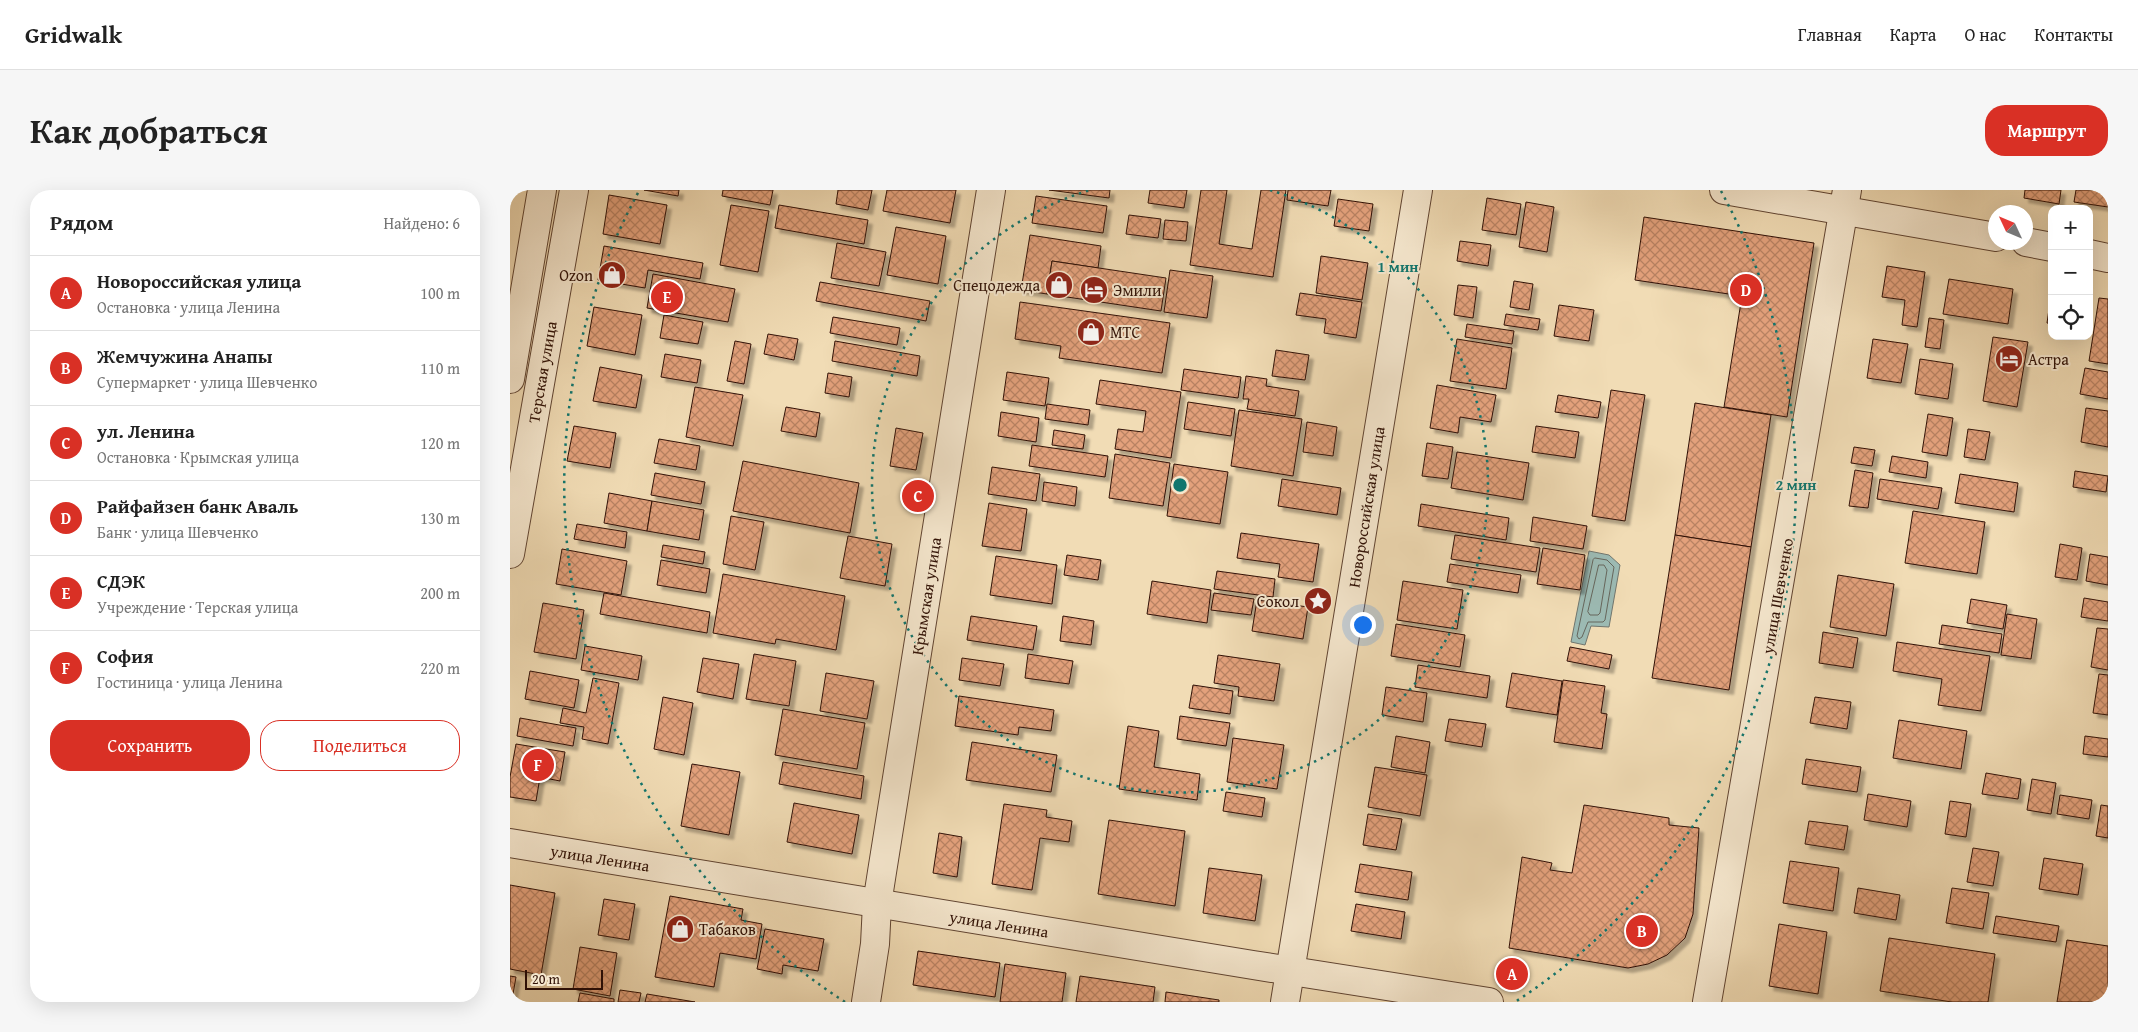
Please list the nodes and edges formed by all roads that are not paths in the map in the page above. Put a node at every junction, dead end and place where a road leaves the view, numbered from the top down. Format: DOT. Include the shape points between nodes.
graph roads {
  1 [pos="542,190"];
  2 [pos="574,190"];
  3 [pos="992,190"];
  4 [pos="1418,190"];
  5 [pos="1724,190"];
  6 [pos="1845,200"];
  7 [pos="1988,235"];
  8 [pos="2033,243"];
  9 [pos="2048,246"];
  10 [pos="2093,255"];
  11 [pos="2108,258"];
  12 [pos="510,379"];
  13 [pos="510,554"];
  14 [pos="510,843"];
  15 [pos="877,904"];
  16 [pos="1290,971"];
  17 [pos="866,1002"];
  18 [pos="1285,1002"];
  19 [pos="1489,1002"];
  20 [pos="1707,1002"];
  1 -- 12 [label="street, Терская улица"];
  2 -- 13 [label="street, Терская улица"];
  3 -- 15 [label="street, Крымская улица"];
  4 -- 16 [label="street, Новороссийская улица"];
  5 -- 6 [label="street"];
  6 -- 7 [label="street"];
  6 -- 20 [label="street, улица Шевченко"];
  8 -- 9 [label="street"];
  10 -- 11 [label="street"];
  14 -- 15 [label="street, улица Ленина"];
  15 -- 16 [label="street, улица Ленина"];
  15 -- 17 [label="street, Крымская улица"];
  16 -- 18 [label="street, Новороссийская улица"];
  16 -- 19 [label="street, улица Ленина"];
}
